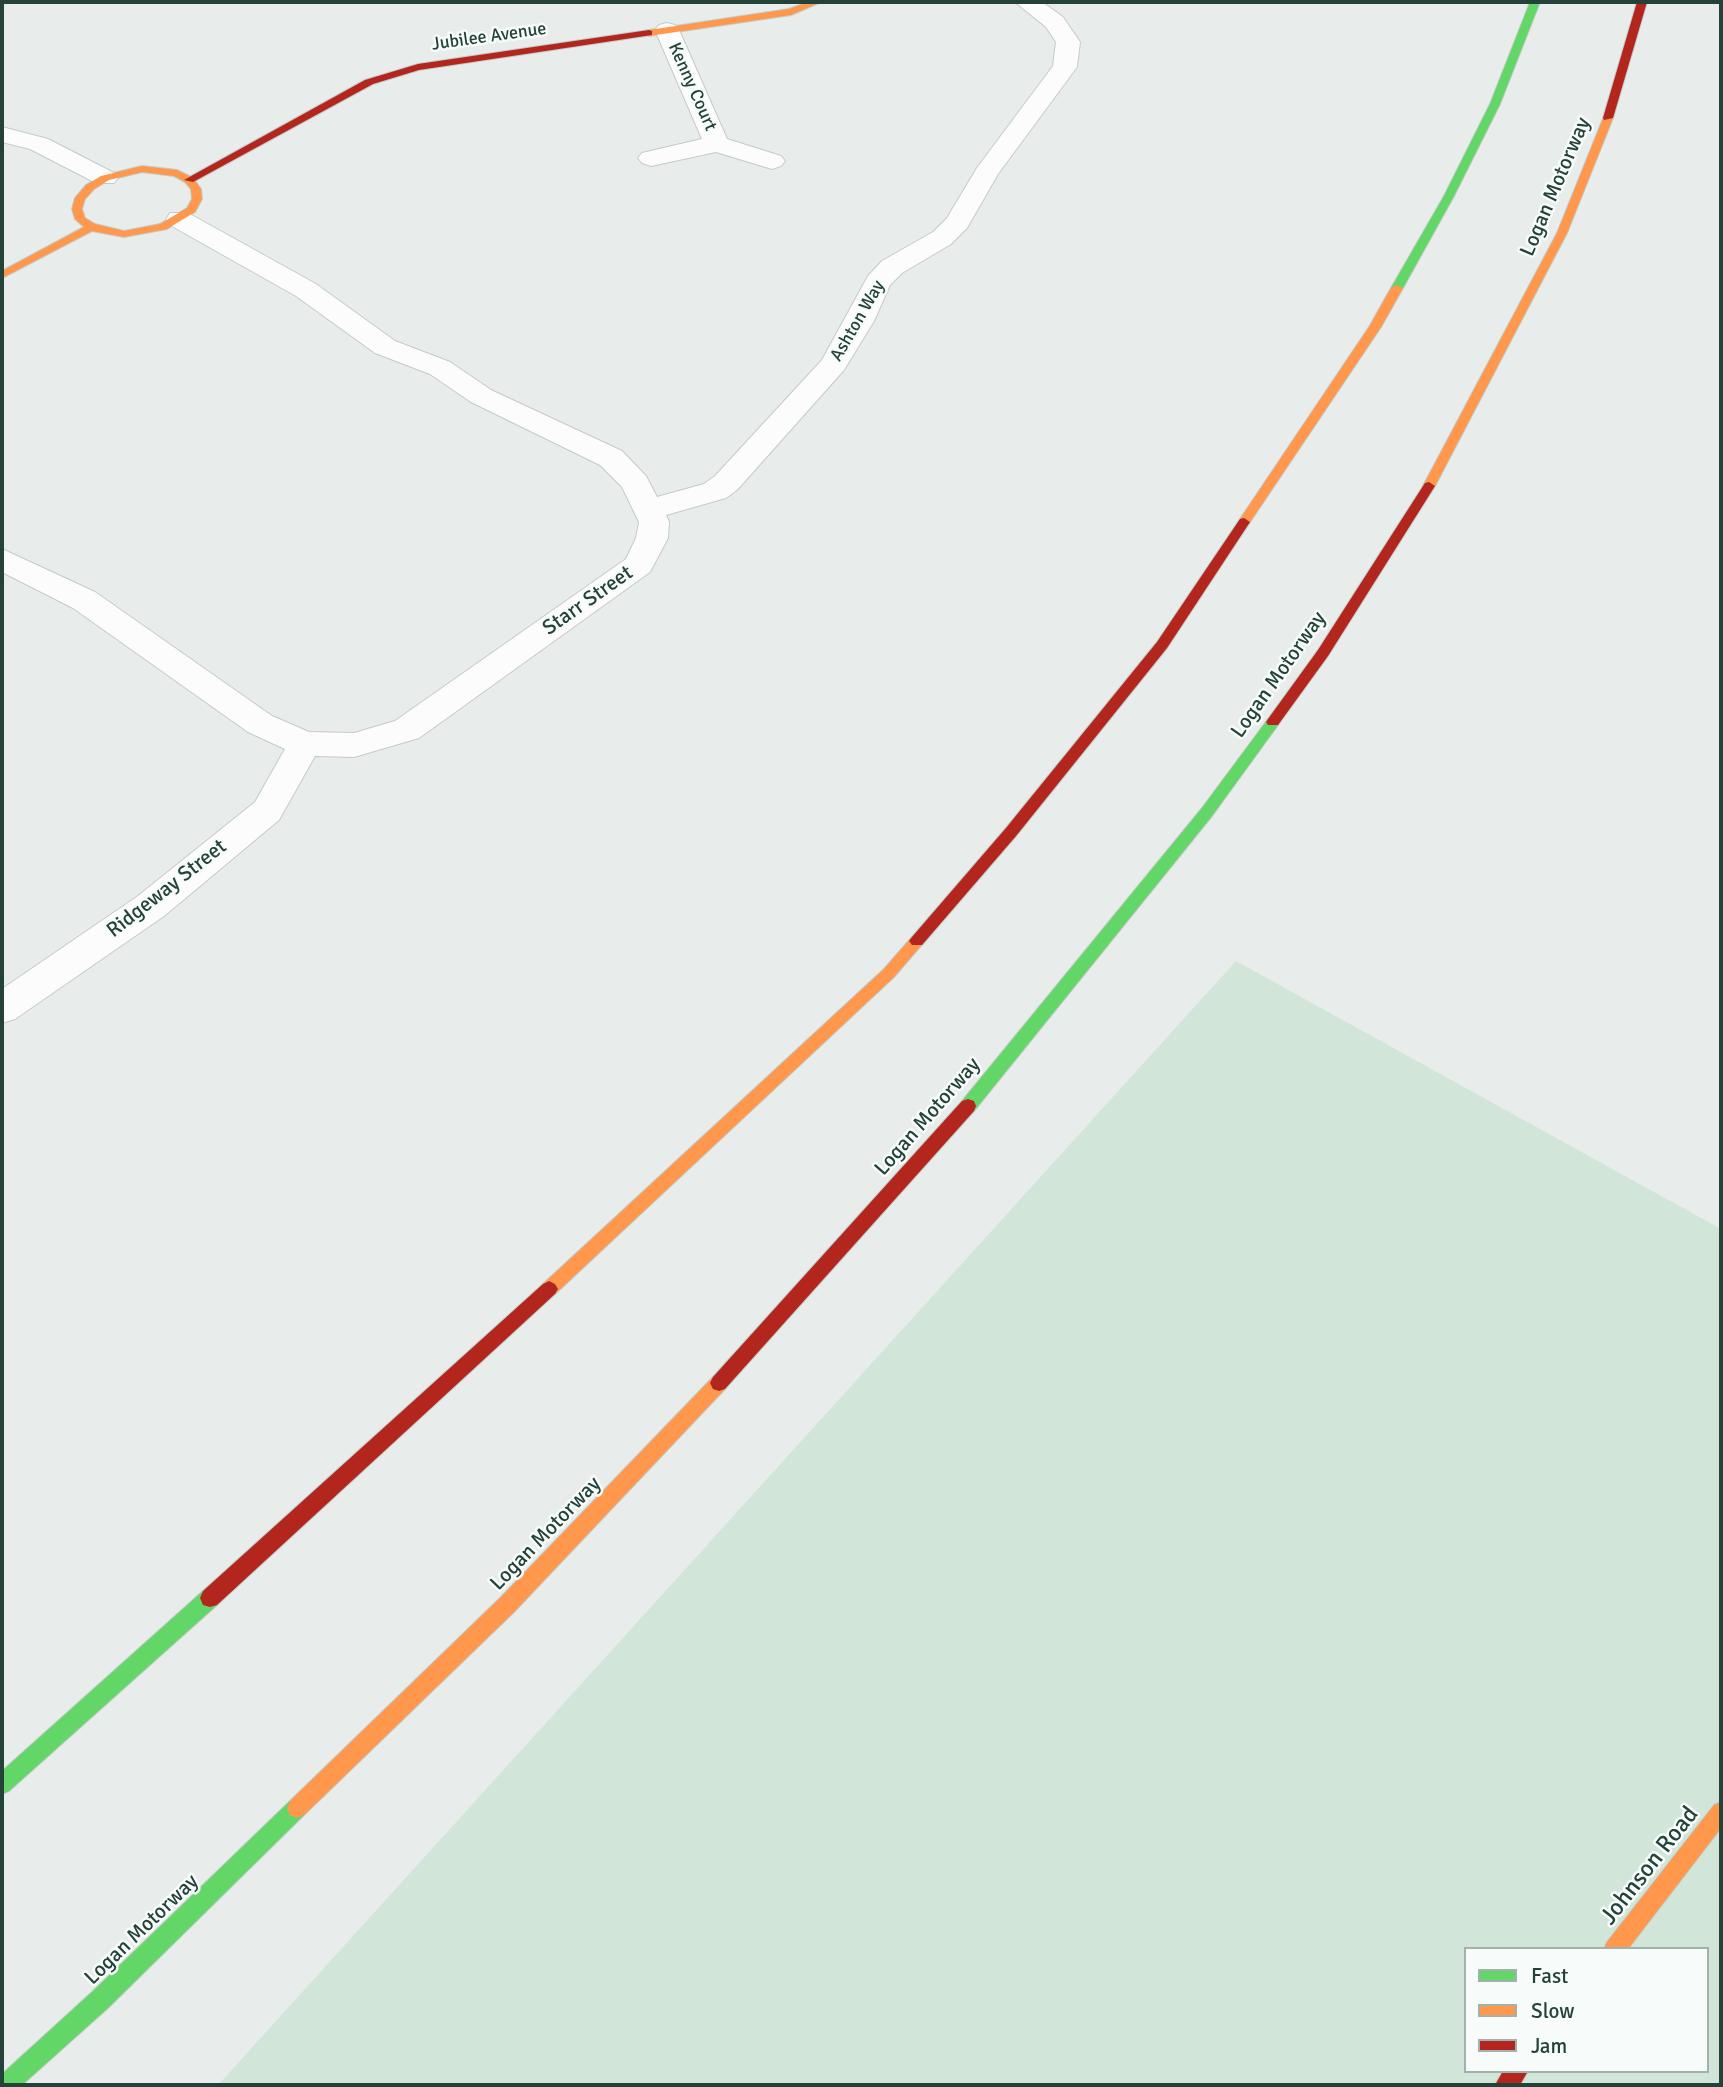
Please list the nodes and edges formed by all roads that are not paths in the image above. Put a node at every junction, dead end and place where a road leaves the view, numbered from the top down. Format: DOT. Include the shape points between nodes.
graph roads {
  1 [pos="816,2"];
  2 [pos="1027,2"];
  3 [pos="1535,2"];
  4 [pos="1642,2"];
  5 [pos="667,30"];
  6 [pos="2,134"];
  7 [pos="717,144"];
  8 [pos="651,158"];
  9 [pos="772,161"];
  10 [pos="105,178"];
  11 [pos="189,180"];
  12 [pos="179,219"];
  13 [pos="91,227"];
  14 [pos="2,275"];
  15 [pos="650,509"];
  16 [pos="2,559"];
  17 [pos="305,744"];
  18 [pos="2,1008"];
  19 [pos="2,1784"];
  20 [pos="1721,1812"];
  21 [pos="1616,1947"];
  22 [pos="6,2085"];
  1 -- 5 [label="main road, Jubilee Avenue" via="791,12"];
  2 -- 15 [label="street, Ashton Way" via="1055,22 1068,42 1065,67 986,173 958,222 942,238 892,267 878,282 834,364 726,483 715,491"];
  3 -- 19 [label="main road" via="1495,104 1375,327 1163,645 1011,832 889,973 359,1465"];
  4 -- 22 [label="main road, Logan Motorway" via="1593,161 1499,359 1408,522 1323,653 1207,812 956,1121 757,1343 508,1605 100,2000"];
  5 -- 7 [label="street, Kenny Court"];
  5 -- 11 [label="main road, Jubilee Avenue" via="418,67 369,82"];
  6 -- 10 [label="street" via="39,144"];
  7 -- 8 [label="street, Kenny Court"];
  7 -- 9 [label="street, Kenny Court"];
  10 -- 11 [label="main road" via="142,169 177,173"];
  10 -- 13 [label="main road" via="85,192 76,209"];
  11 -- 12 [label="main road" via="197,189 197,199"];
  12 -- 13 [label="main road" via="124,234"];
  12 -- 15 [label="street" via="306,290 385,347 440,368 481,396 611,458 635,483"];
  13 -- 14 [label="main road"];
  15 -- 17 [label="street, Starr Street" via="652,538 639,565 407,730 354,745"];
  16 -- 17 [label="street, Starr Street" via="84,600 260,724"];
  17 -- 18 [label="street, Ridgeway Street" via="267,811 151,906"];
  20 -- 21 [label="main road, Johnson Road"];
}
